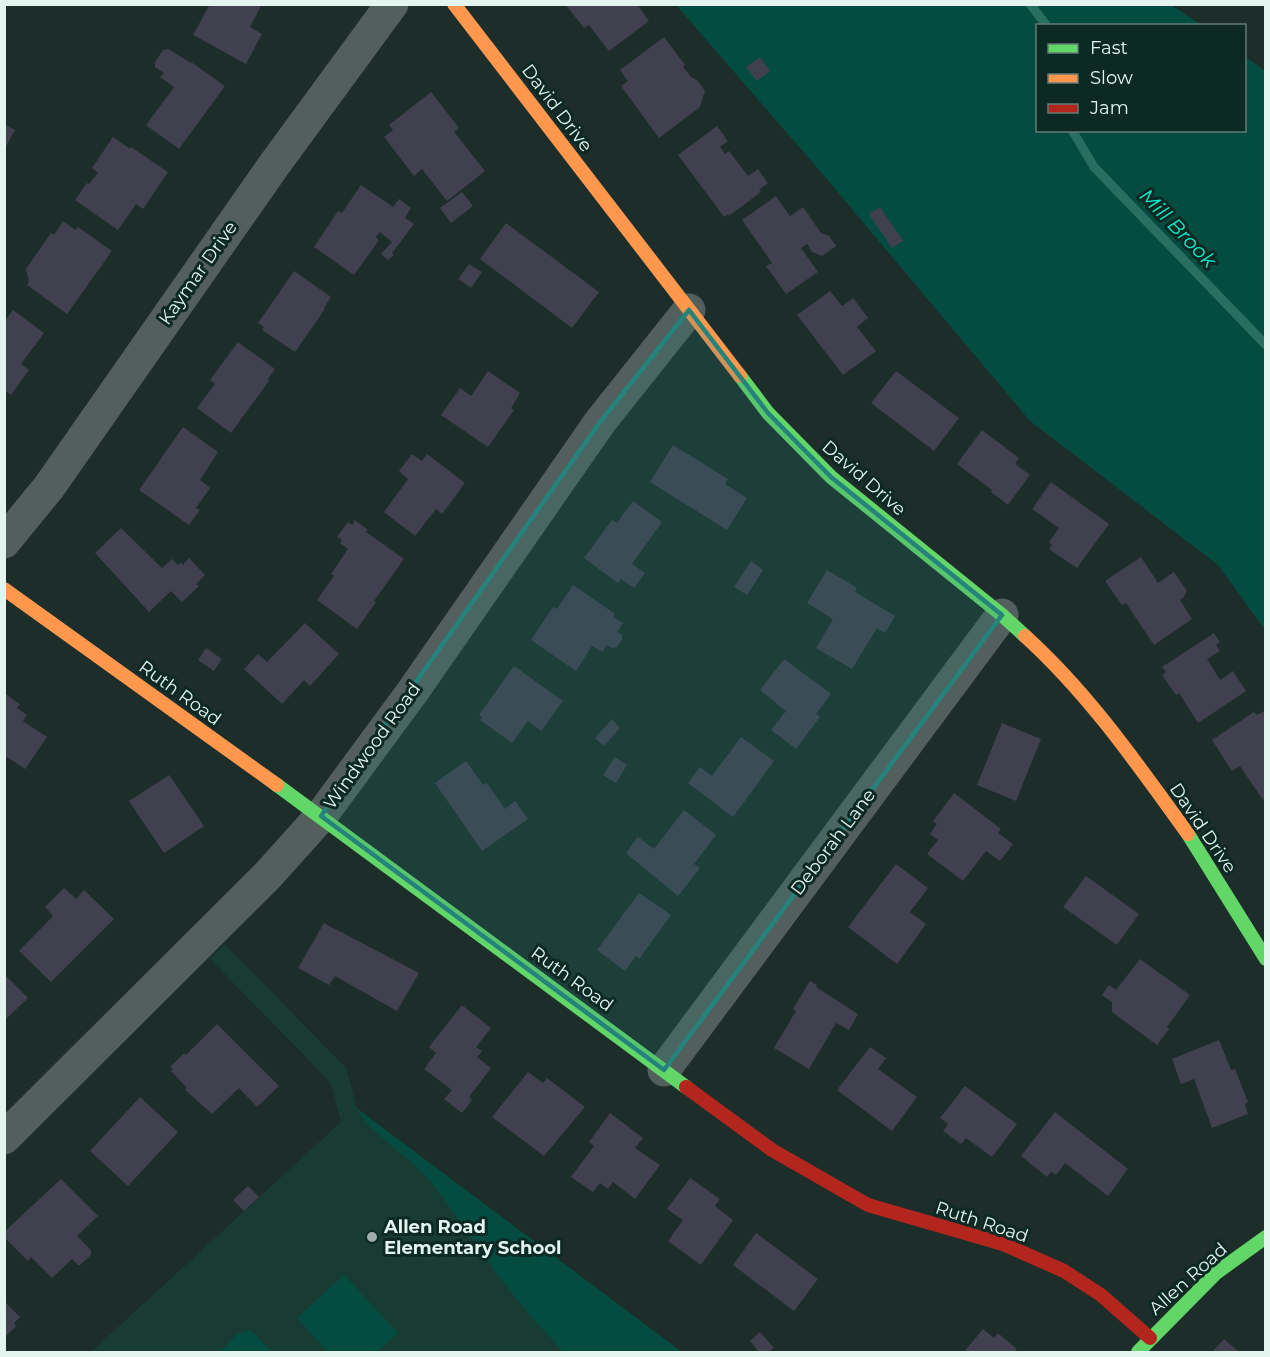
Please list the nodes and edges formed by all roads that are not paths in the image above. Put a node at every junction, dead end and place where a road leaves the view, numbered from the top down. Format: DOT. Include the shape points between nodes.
graph roads {
  1 [pos="392,4"];
  2 [pos="454,4"];
  3 [pos="689,310"];
  4 [pos="4,542"];
  5 [pos="4,589"];
  6 [pos="1002,615"];
  7 [pos="321,816"];
  8 [pos="1266,959"];
  9 [pos="664,1070"];
  10 [pos="4,1138"];
  11 [pos="1266,1237"];
  12 [pos="1150,1338"];
  13 [pos="1138,1353"];
  1 -- 4 [label="street, Kaymar Drive" via="49,487"];
  2 -- 3 [label="street, David Drive"];
  3 -- 6 [label="street, David Drive" via="768,413 831,477"];
  3 -- 7 [label="street, Windwood Road" via="600,422"];
  5 -- 7 [label="street, Ruth Road"];
  6 -- 8 [label="street, David Drive" via="1047,656 1117,735 1198,849"];
  6 -- 9 [label="street, Deborah Lane"];
  7 -- 9 [label="street, Ruth Road"];
  7 -- 10 [label="street, Windwood Road" via="268,875"];
  9 -- 12 [label="street, Ruth Road" via="772,1150 868,1205 1003,1245 1064,1271 1101,1295"];
  11 -- 12 [label="street, Allen Road" via="1216,1273"];
  12 -- 13 [label="street, Allen Road"];
}
